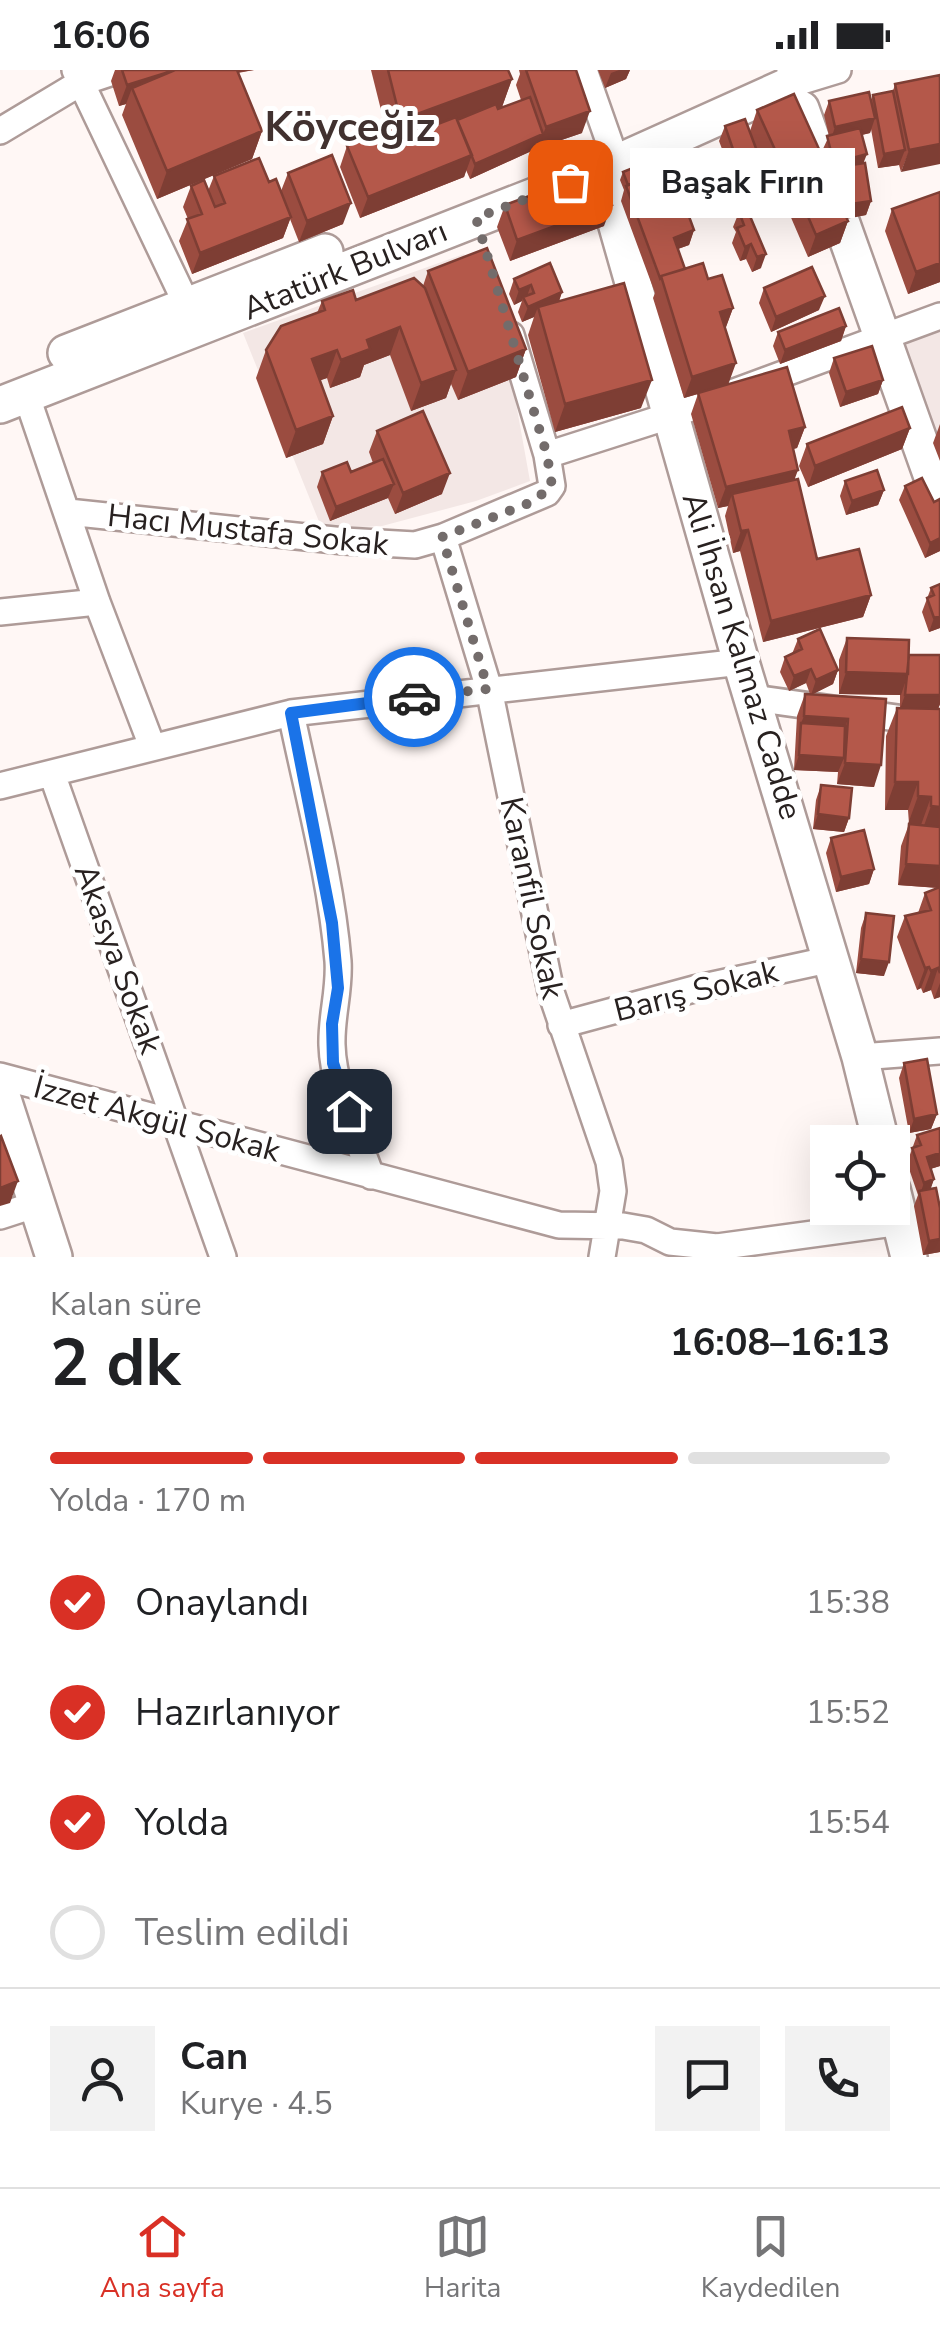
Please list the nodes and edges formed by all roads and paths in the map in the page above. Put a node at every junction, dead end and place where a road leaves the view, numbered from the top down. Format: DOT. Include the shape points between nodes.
graph roads {
  1 [pos="118,70"];
  2 [pos="584,70"];
  3 [pos="838,70"];
  4 [pos="77,76"];
  5 [pos="791,77"];
  6 [pos="1,129"];
  7 [pos="605,157"];
  8 [pos="187,305"];
  9 [pos="504,309"];
  10 [pos="940,316"];
  11 [pos="882,339"];
  12 [pos="9,393"];
  13 [pos="672,416"];
  14 [pos="547,455"];
  15 [pos="940,499"];
  16 [pos="68,512"];
  17 [pos="442,537"];
  18 [pos="97,602"];
  19 [pos="0,612"];
  20 [pos="741,662"];
  21 [pos="488,689"];
  22 [pos="753,698"];
  23 [pos="291,713"];
  24 [pos="940,724"];
  25 [pos="152,746"];
  26 [pos="52,774"];
  27 [pos="0,786"];
  28 [pos="832,960"];
  29 [pos="561,1025"];
  30 [pos="940,1051"];
  31 [pos="860,1057"];
  32 [pos="0,1076"];
  33 [pos="0,1090"];
  34 [pos="178,1124"];
  35 [pos="877,1125"];
  36 [pos="371,1176"];
  37 [pos="36,1204"];
  38 [pos="0,1216"];
  39 [pos="607,1224"];
  40 [pos="812,1225"];
  41 [pos="902,1225"];
  42 [pos="54,1257"];
  43 [pos="223,1257"];
  44 [pos="602,1257"];
  45 [pos="910,1257"];
  1 -- 4 [label="street"];
  2 -- 7 [label="street"];
  3 -- 5 [label="street"];
  4 -- 6 [label="street"];
  4 -- 8 [label="street"];
  5 -- 7 [label="street, Atatürk Bulvarı"];
  5 -- 11 [label="street"];
  7 -- 8 [label="street, Atatürk Bulvarı"];
  7 -- 12 [label="street, Atatürk Bulvarı" via="479,228"];
  7 -- 13 [label="street, Ali İhsan Kalmaz Cadde"];
  8 -- 12 [label="street, Atatürk Bulvarı"];
  9 -- 14 [label="street"];
  10 -- 11 [label="street"];
  11 -- 13 [label="street"];
  11 -- 15 [label="street"];
  12 -- 16 [label="street"];
  13 -- 14 [label="street"];
  13 -- 20 [label="street, Ali İhsan Kalmaz Cadde"];
  14 -- 17 [label="street, Hacı Mustafa Sokak" via="547,493"];
  16 -- 17 [label="street, Hacı Mustafa Sokak" via="396,546"];
  16 -- 18 [label="street"];
  17 -- 21 [label="street, Karanfil Sokak"];
  18 -- 19 [label="street"];
  18 -- 25 [label="street"];
  20 -- 21 [label="street"];
  20 -- 22 [label="street, Ali İhsan Kalmaz Cadde"];
  21 -- 23 [label="street"];
  21 -- 29 [label="street, Karanfil Sokak"];
  22 -- 24 [label="street"];
  22 -- 28 [label="street, Ali İhsan Kalmaz Cadde"];
  23 -- 25 [label="street"];
  23 -- 36 [label="street" via="338,961 333,1063"];
  25 -- 26 [label="street"];
  26 -- 27 [label="street"];
  26 -- 34 [label="street, Akasya Sokak"];
  28 -- 29 [label="street, Barış Sokak"];
  28 -- 31 [label="street, Ali İhsan Kalmaz Cadde"];
  29 -- 39 [label="street, Karanfil Sokak" via="609,1162"];
  30 -- 31 [label="street"];
  31 -- 35 [label="street, Ali İhsan Kalmaz Cadde"];
  32 -- 34 [label="street, İzzet Akgül Sokak"];
  33 -- 37 [label="street"];
  34 -- 36 [label="street, İzzet Akgül Sokak"];
  34 -- 43 [label="street, Akasya Sokak"];
  36 -- 39 [label="street, İzzet Akgül Sokak" via="538,1221"];
  37 -- 38 [label="street"];
  37 -- 42 [label="street"];
  39 -- 40 [label="street, İzzet Akgül Sokak" via="670,1242 717,1246"];
  39 -- 44 [label="street, Karanfil Sokak"];
  41 -- 45 [label="street"];
}
